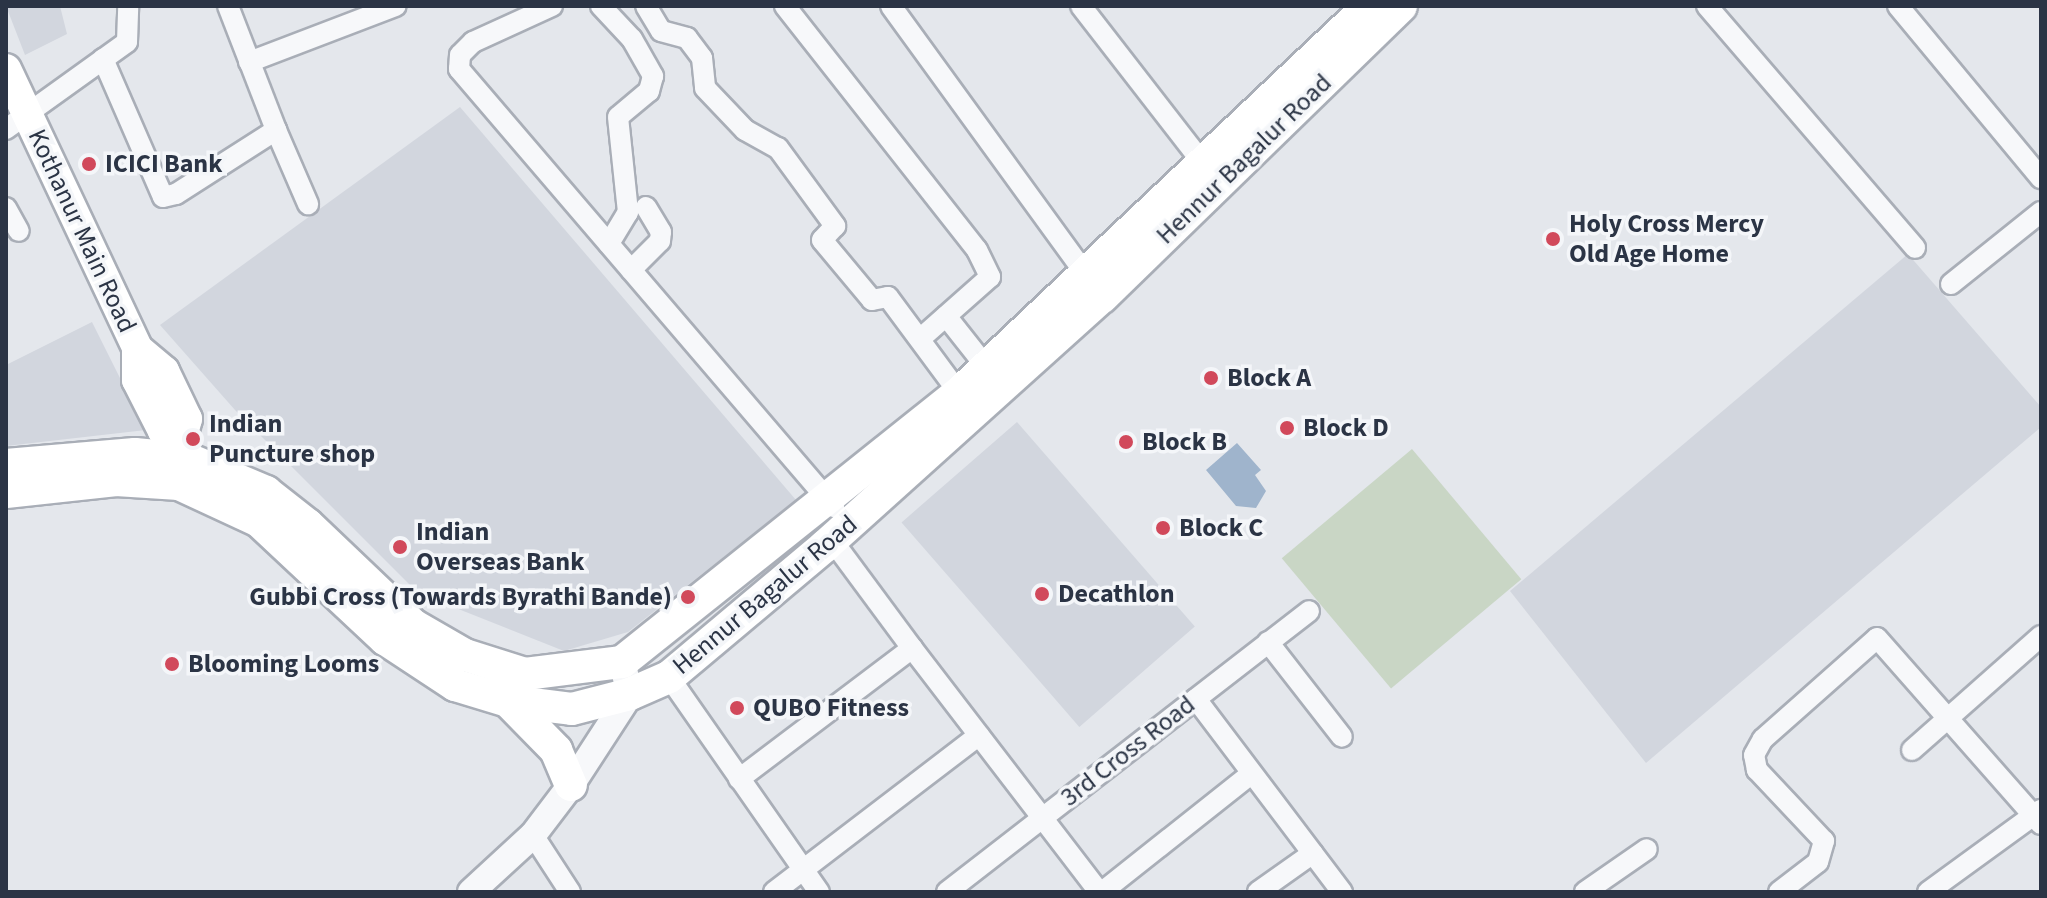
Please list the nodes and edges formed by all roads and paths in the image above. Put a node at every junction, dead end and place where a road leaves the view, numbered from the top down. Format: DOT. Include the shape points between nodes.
graph roads {
  1 [pos="128,6"];
  2 [pos="228,6"];
  3 [pos="396,6"];
  4 [pos="552,6"];
  5 [pos="601,6"];
  6 [pos="646,6"];
  7 [pos="785,6"];
  8 [pos="891,6"];
  9 [pos="1081,6"];
  10 [pos="1369,6"];
  11 [pos="1401,6"];
  12 [pos="1707,6"];
  13 [pos="1898,6"];
  14 [pos="103,59"];
  15 [pos="249,62"];
  16 [pos="6,69"];
  17 [pos="16,122"];
  18 [pos="276,130"];
  19 [pos="1203,163"];
  20 [pos="2041,178"];
  21 [pos="308,204"];
  22 [pos="646,207"];
  23 [pos="6,208"];
  24 [pos="2041,212"];
  25 [pos="19,231"];
  26 [pos="609,244"];
  27 [pos="1915,248"];
  28 [pos="631,270"];
  29 [pos="1951,284"];
  30 [pos="1094,286"];
  31 [pos="946,316"];
  32 [pos="921,338"];
  33 [pos="987,368"];
  34 [pos="959,393"];
  35 [pos="183,461"];
  36 [pos="6,465"];
  37 [pos="6,492"];
  38 [pos="827,500"];
  39 [pos="840,532"];
  40 [pos="1309,611"];
  41 [pos="2041,636"];
  42 [pos="1268,642"];
  43 [pos="912,648"];
  44 [pos="622,662"];
  45 [pos="669,677"];
  46 [pos="630,694"];
  47 [pos="1196,699"];
  48 [pos="508,701"];
  49 [pos="1948,717"];
  50 [pos="979,735"];
  51 [pos="1342,737"];
  52 [pos="1912,750"];
  53 [pos="1252,773"];
  54 [pos="739,779"];
  55 [pos="571,785"];
  56 [pos="2039,816"];
  57 [pos="1042,818"];
  58 [pos="533,835"];
  59 [pos="1647,849"];
  60 [pos="1313,853"];
  61 [pos="803,870"];
  62 [pos="471,892"];
  63 [pos="570,892"];
  64 [pos="774,892"];
  65 [pos="819,892"];
  66 [pos="947,892"];
  67 [pos="1100,892"];
  68 [pos="1258,892"];
  69 [pos="1342,892"];
  70 [pos="1585,892"];
  71 [pos="1779,892"];
  72 [pos="1928,892"];
  1 -- 14 [label="street" via="127,42"];
  2 -- 15 [label="street"];
  3 -- 15 [label="street"];
  4 -- 26 [label="street" via="473,42 460,55 459,69"];
  5 -- 26 [label="street" via="632,39 653,76 649,91 618,117 628,212"];
  6 -- 32 [label="street" via="661,31 687,38 702,58 705,88 745,130 778,148 835,226 822,240 872,300 888,297"];
  7 -- 31 [label="street" via="977,250 990,277"];
  8 -- 30 [label="street"];
  9 -- 19 [label="street"];
  10 -- 19 [label="main road, Hennur Bagalur Road"];
  11 -- 30 [label="main road, Hennur Bagalur Road"];
  12 -- 27 [label="street"];
  13 -- 20 [label="street"];
  14 -- 17 [label="street"];
  14 -- 18 [label="street" via="163,197 176,194"];
  15 -- 18 [label="street"];
  16 -- 17 [label="main road, Kothanur Main Road"];
  17 -- 35 [label="main road, Kothanur Main Road" via="137,348 164,371 187,419"];
  18 -- 21 [label="street"];
  19 -- 30 [label="main road, Hennur Bagalur Road"];
  22 -- 28 [label="street" via="661,232 660,241"];
  23 -- 25 [label="street"];
  24 -- 29 [label="street"];
  26 -- 28 [label="street"];
  28 -- 38 [label="street"];
  30 -- 33 [label="main road, Hennur Bagalur Road"];
  30 -- 39 [label="main road, Hennur Bagalur Road"];
  31 -- 32 [label="street"];
  31 -- 33 [label="street"];
  32 -- 34 [label="street"];
  33 -- 34 [label="main road, Hennur Bagalur Road"];
  34 -- 38 [label="main road, Hennur Bagalur Road"];
  35 -- 36 [label="main road, Hennur Bagalur Road" via="135,454"];
  35 -- 37 [label="main road, Hennur Bagalur Road" via="116,480"];
  35 -- 44 [label="main road, Hennur Bagalur Road" via="266,492 413,625 465,655 525,674"];
  35 -- 48 [label="main road, Hennur Bagalur Road" via="259,521 385,639 439,676"];
  38 -- 39 [label="street"];
  38 -- 44 [label="main road, Hennur Bagalur Road"];
  39 -- 43 [label="street"];
  39 -- 45 [label="main road, Hennur Bagalur Road"];
  40 -- 42 [label="street, 3rd Cross Road"];
  41 -- 49 [label="street"];
  42 -- 47 [label="street, 3rd Cross Road"];
  42 -- 51 [label="street"];
  43 -- 50 [label="street"];
  43 -- 54 [label="street"];
  44 -- 46 [label="street"];
  45 -- 46 [label="main road, Hennur Bagalur Road"];
  45 -- 54 [label="street"];
  46 -- 48 [label="main road, Hennur Bagalur Road" via="572,709"];
  46 -- 55 [label="street"];
  47 -- 53 [label="street"];
  47 -- 57 [label="street, 3rd Cross Road"];
  48 -- 55 [label="main road" via="556,750"];
  49 -- 52 [label="street"];
  49 -- 56 [label="street"];
  49 -- 71 [label="street" via="1877,638 1763,739 1754,755 1757,770 1824,841 1818,862"];
  50 -- 57 [label="street"];
  50 -- 61 [label="street"];
  53 -- 60 [label="street"];
  53 -- 67 [label="street"];
  54 -- 61 [label="street"];
  55 -- 58 [label="street"];
  56 -- 72 [label="street"];
  57 -- 66 [label="street, 3rd Cross Road"];
  57 -- 67 [label="street"];
  58 -- 62 [label="street"];
  58 -- 63 [label="street"];
  59 -- 70 [label="street"];
  60 -- 68 [label="street"];
  60 -- 69 [label="street"];
  61 -- 64 [label="street"];
  61 -- 65 [label="street"];
}
